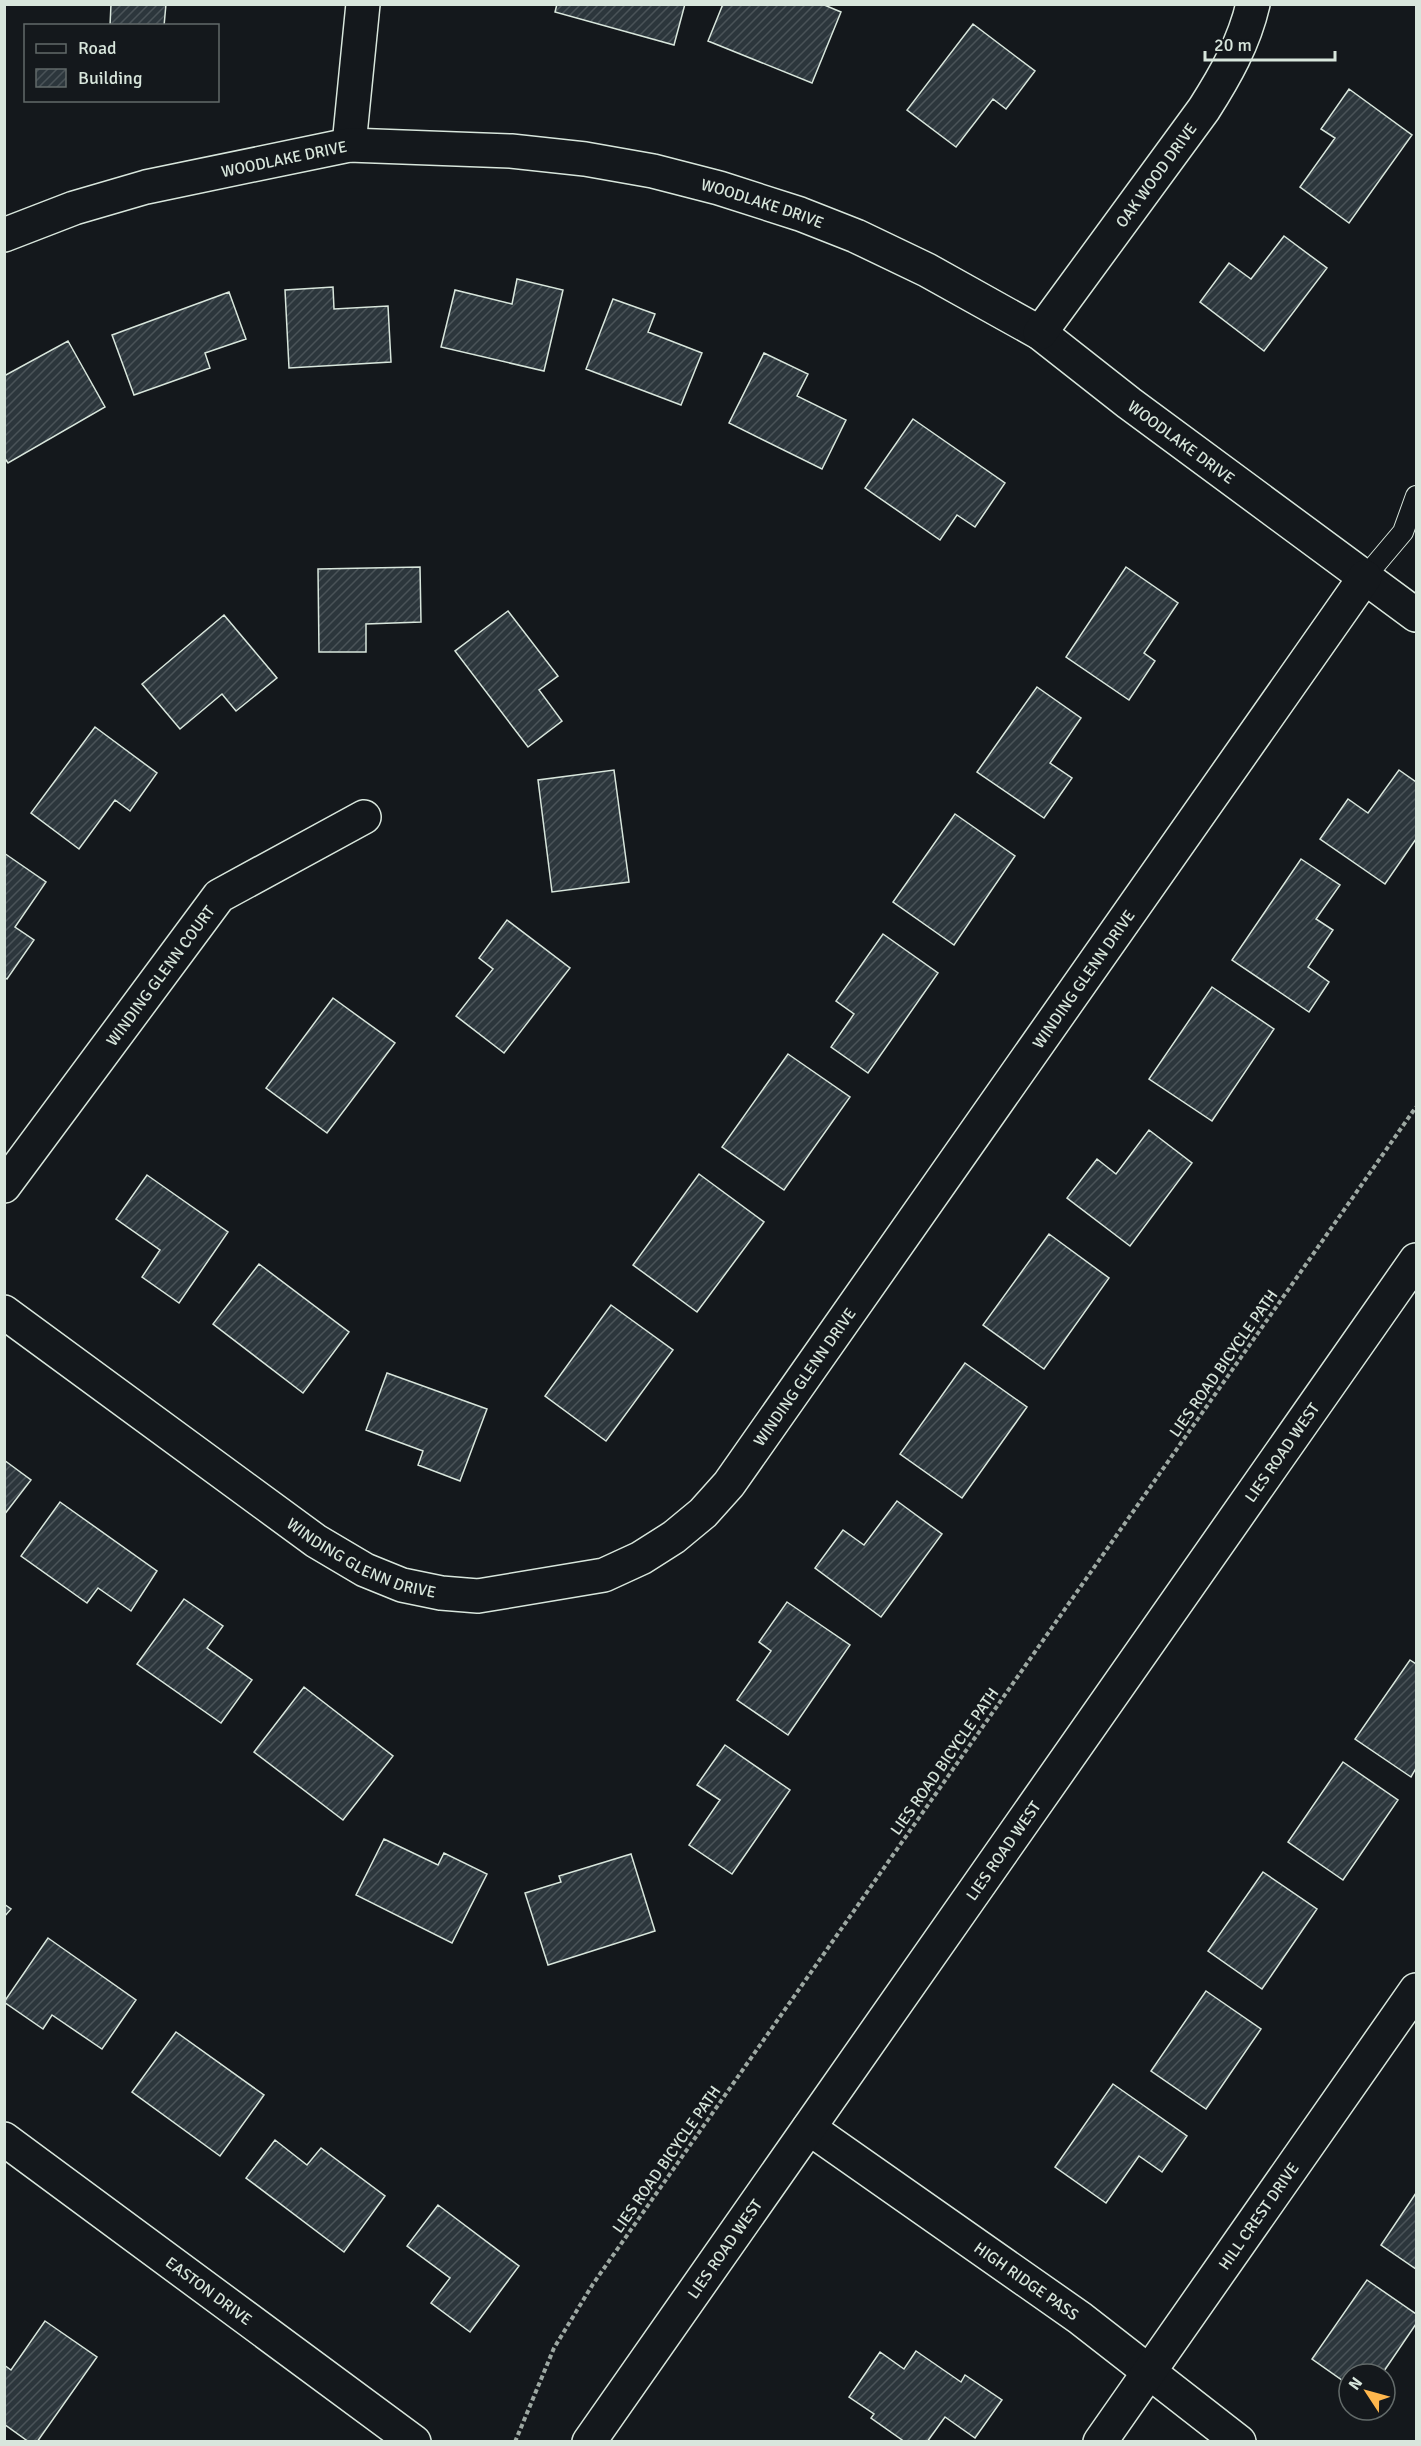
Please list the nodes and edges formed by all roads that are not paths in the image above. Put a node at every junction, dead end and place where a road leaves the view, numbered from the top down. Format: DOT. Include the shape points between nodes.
graph roads {
  1 [pos="363,4"];
  2 [pos="1253,4"];
  3 [pos="349,145"];
  4 [pos="4,235"];
  5 [pos="1040,333"];
  6 [pos="1416,496"];
  7 [pos="1365,577"];
  8 [pos="1416,615"];
  9 [pos="364,817"];
  10 [pos="4,1186"];
  11 [pos="1416,1260"];
  12 [pos="4,1312"];
  13 [pos="1416,1990"];
  14 [pos="809,2128"];
  15 [pos="8,2148"];
  16 [pos="1149,2372"];
  17 [pos="414,2442"];
  18 [pos="589,2442"];
  19 [pos="1100,2442"];
  20 [pos="1239,2442"];
  1 -- 3 [label="street"];
  2 -- 5 [label="street, OAK WOOD DRIVE" via="1228,72"];
  3 -- 4 [label="street, WOODLAKE DRIVE" via="146,186"];
  3 -- 5 [label="street, WOODLAKE DRIVE" via="511,151 585,159 719,188 856,236 927,270"];
  5 -- 7 [label="street, WOODLAKE DRIVE"];
  6 -- 7 [label="lane" via="1403,532"];
  7 -- 8 [label="street, WOODLAKE DRIVE"];
  7 -- 12 [label="street, WINDING GLENN DRIVE" via="729,1484 703,1513 641,1558 604,1575 478,1596 441,1593 393,1581 365,1570 316,1541"];
  9 -- 10 [label="street, WINDING GLENN COURT" via="219,896"];
  11 -- 14 [label="street, LIES ROAD WEST"];
  13 -- 16 [label="street, HILL CREST DRIVE"];
  14 -- 16 [label="street, HIGH RIDGE PASS" via="1071,2311"];
  14 -- 18 [label="street, LIES ROAD WEST"];
  15 -- 17 [label="street, EASTON DRIVE"];
  16 -- 19 [label="street, HILL CREST DRIVE"];
  16 -- 20 [label="street, HIGH RIDGE PASS"];
}
